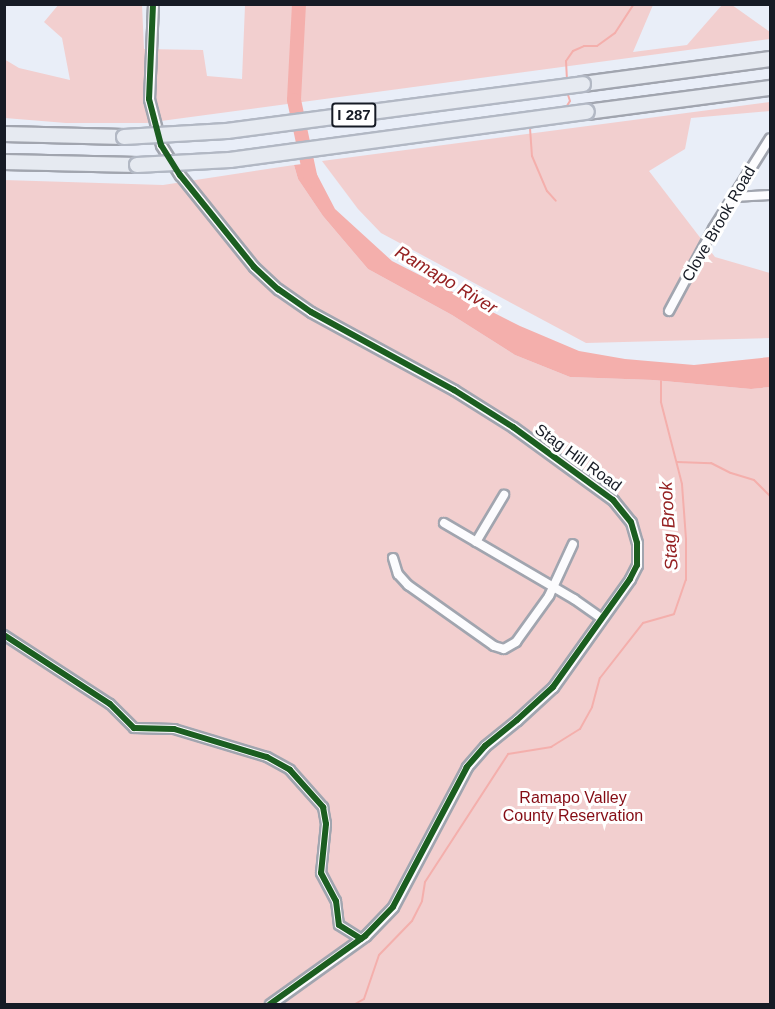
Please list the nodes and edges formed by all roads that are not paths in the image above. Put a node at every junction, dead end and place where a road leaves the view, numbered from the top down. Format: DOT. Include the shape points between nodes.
graph roads {
  1 [pos="153,4"];
  2 [pos="771,59"];
  3 [pos="771,88"];
  4 [pos="4,134"];
  5 [pos="771,138"];
  6 [pos="4,162"];
  7 [pos="771,195"];
  8 [pos="733,197"];
  9 [pos="669,311"];
  10 [pos="504,495"];
  11 [pos="444,523"];
  12 [pos="476,542"];
  13 [pos="573,544"];
  14 [pos="393,558"];
  15 [pos="553,587"];
  16 [pos="601,618"];
  17 [pos="4,635"];
  18 [pos="361,939"];
  19 [pos="270,1005"];
  1 -- 16 [label="street, Stag Hill Road" via="150,99 161,145 180,175 254,267 311,312 513,427 626,513 637,543 637,565"];
  2 -- 4 [label="highway, I 287, bridge" via="253,128 124,137"];
  3 -- 6 [label="highway, I 287, bridge" via="239,159 137,165"];
  5 -- 8 [label="street, Clove Brook Road"];
  7 -- 8 [label="street"];
  8 -- 9 [label="street, Clove Brook Road"];
  10 -- 12 [label="street"];
  11 -- 12 [label="street"];
  12 -- 15 [label="street"];
  13 -- 15 [label="street"];
  14 -- 15 [label="street" via="398,574 408,585 501,649 516,642"];
  15 -- 16 [label="street"];
  16 -- 18 [label="street, Stag Hill Road" via="553,687 485,746 467,767 401,895"];
  17 -- 18 [label="street" via="110,704 134,728 174,729 267,757 290,770 323,807 326,824 321,873 336,902 339,924"];
  18 -- 19 [label="street, Stag Hill Road"];
}
